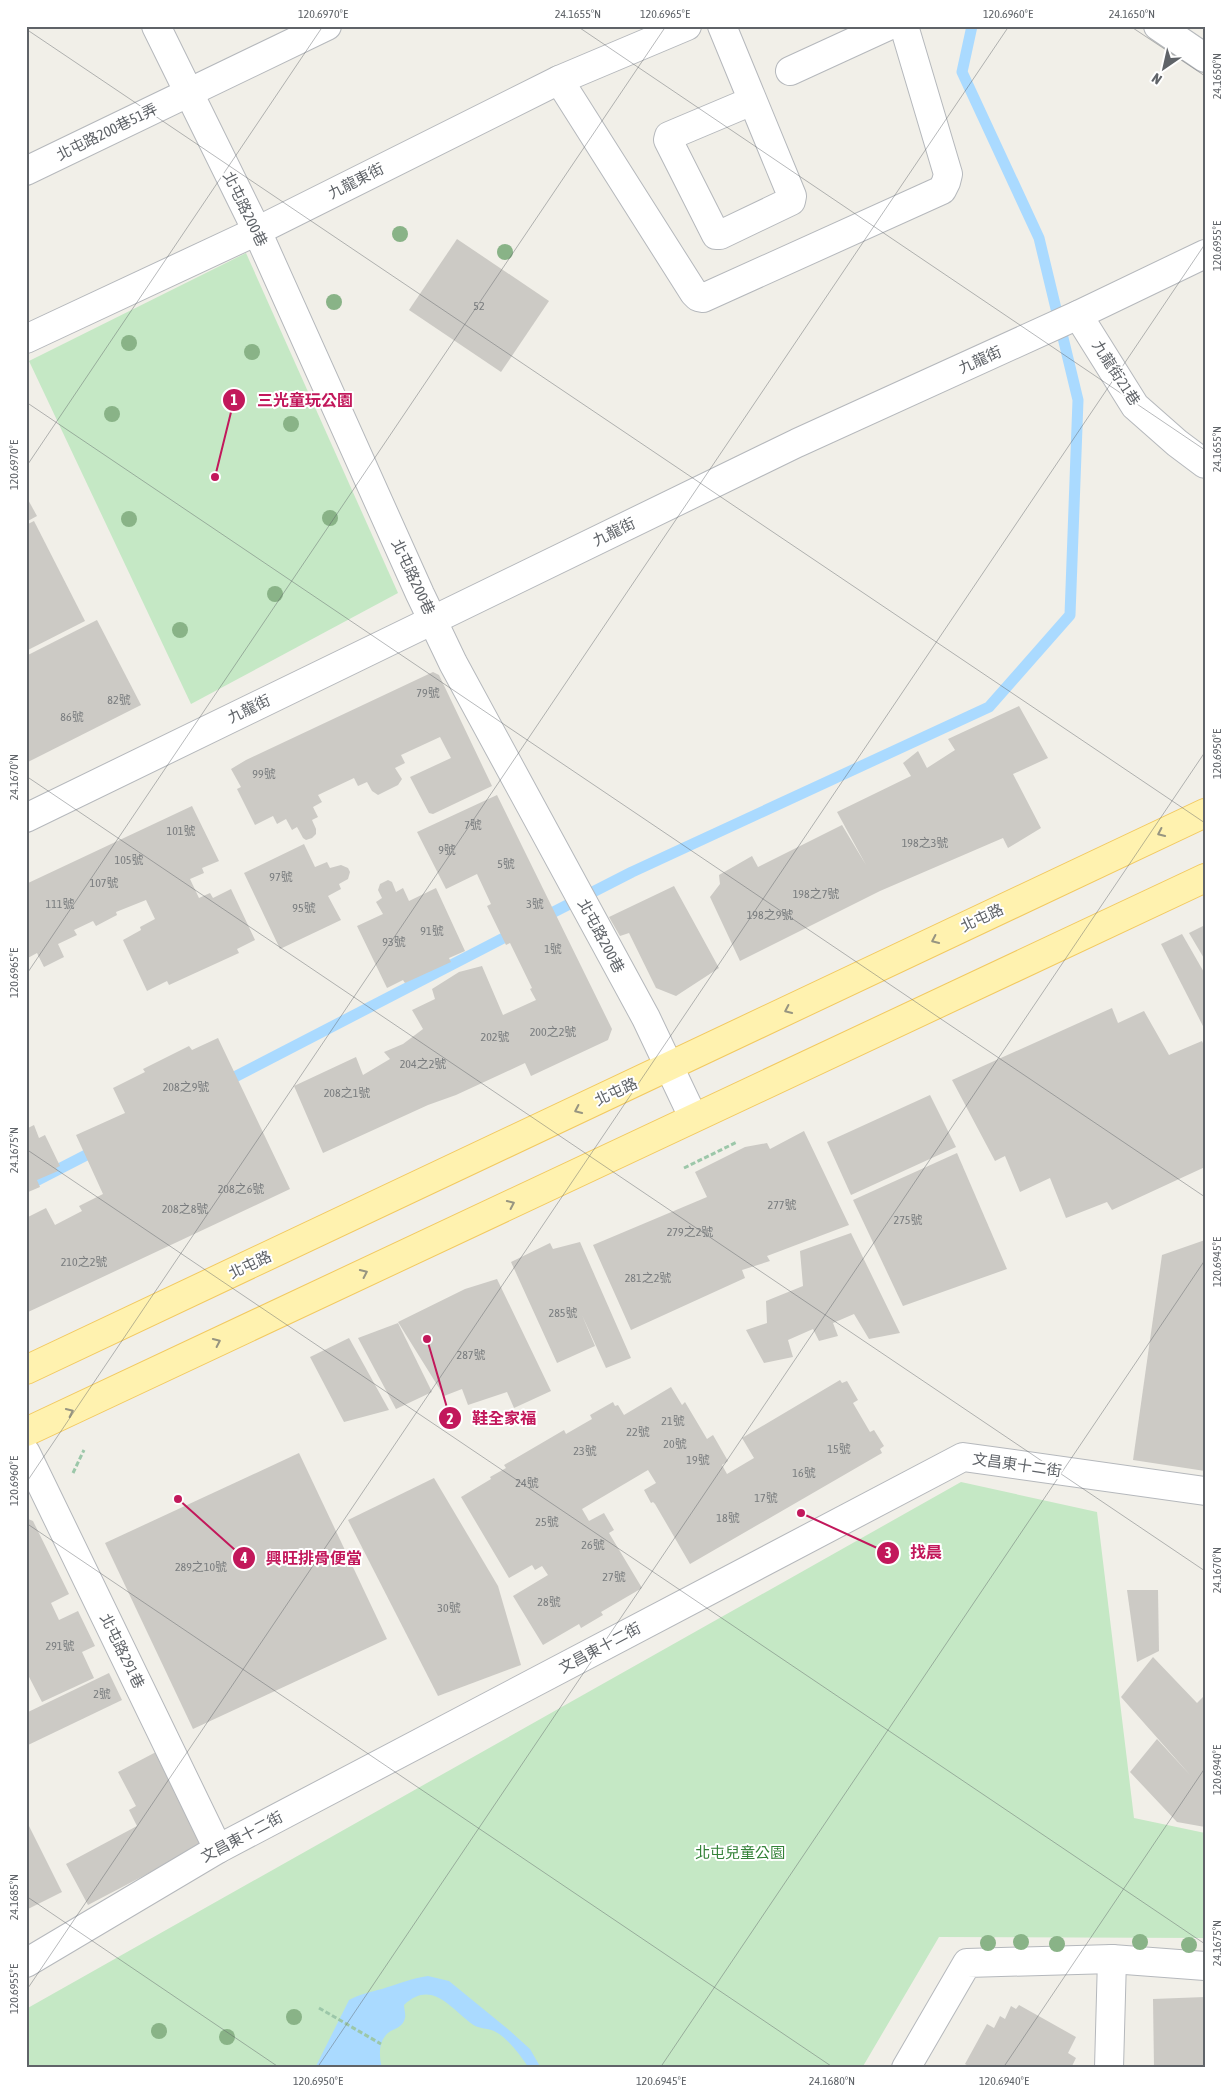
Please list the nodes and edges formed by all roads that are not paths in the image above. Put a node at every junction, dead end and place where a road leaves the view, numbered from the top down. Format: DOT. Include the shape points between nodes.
graph roads {
  1 [pos="156,26"];
  2 [pos="326,26"];
  3 [pos="687,26"];
  4 [pos="722,26"];
  5 [pos="888,26"];
  6 [pos="904,26"];
  7 [pos="1158,26"];
  8 [pos="1205,58"];
  9 [pos="790,71"];
  10 [pos="560,80"];
  11 [pos="187,92"];
  12 [pos="752,101"];
  13 [pos="26,171"];
  14 [pos="257,231"];
  15 [pos="1204,256"];
  16 [pos="1078,315"];
  17 [pos="26,339"];
  18 [pos="1205,464"];
  19 [pos="433,619"];
  20 [pos="1205,813"];
  21 [pos="26,818"];
  22 [pos="1205,878"];
  23 [pos="669,1066"];
  24 [pos="693,1117"];
  25 [pos="26,1370"];
  26 [pos="26,1432"];
  27 [pos="26,1453"];
  28 [pos="1205,1491"];
  29 [pos="218,1849"];
  30 [pos="1112,1959"];
  31 [pos="26,1963"];
  32 [pos="1205,1966"];
  33 [pos="906,2068"];
  34 [pos="1109,2068"];
  1 -- 11 [label="street, 北屯路200巷"];
  2 -- 11 [label="street, 北屯路200巷51弄"];
  3 -- 10 [label="street, 九龍東街"];
  4 -- 12 [label="street"];
  5 -- 9 [label="street"];
  6 -- 10 [label="street" via="948,174 942,190 703,298 694,294"];
  7 -- 8 [label="street"];
  10 -- 14 [label="street, 九龍東街"];
  11 -- 13 [label="street, 北屯路200巷51弄"];
  11 -- 14 [label="street, 北屯路200巷"];
  12 -- 12 [label="street" via="792,196 791,201 716,235 668,140 669,136"];
  14 -- 17 [label="street, 九龍東街"];
  14 -- 19 [label="street, 北屯路200巷"];
  15 -- 16 [label="street, 九龍街"];
  16 -- 18 [label="street, 九龍街21巷" via="1135,406"];
  16 -- 19 [label="street, 九龍街" via="797,443"];
  19 -- 21 [label="street, 九龍街"];
  19 -- 23 [label="street, 北屯路200巷" via="453,663"];
  20 -- 23 [label="main road, 北屯路, one-way"];
  22 -- 24 [label="main road"];
  23 -- 24 [label="street, 北屯路200巷"];
  23 -- 25 [label="main road, 北屯路, one-way"];
  26 -- 24 [label="main road, one-way"];
  27 -- 29 [label="street, 北屯路291巷"];
  28 -- 29 [label="street, 文昌東十二街" via="963,1457"];
  29 -- 31 [label="street, 文昌東十二街"];
  30 -- 32 [label="street"];
  30 -- 33 [label="street" via="967,1963"];
  30 -- 34 [label="street"];
}
